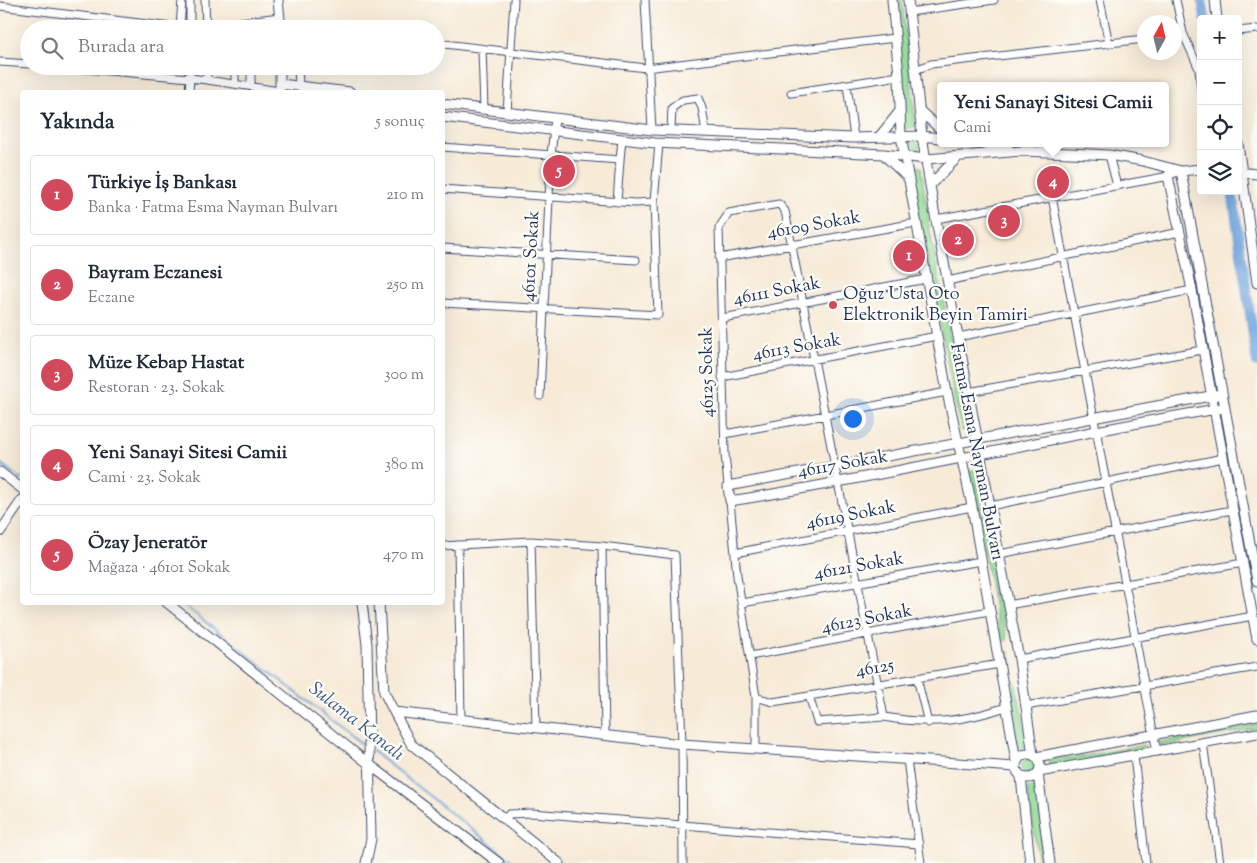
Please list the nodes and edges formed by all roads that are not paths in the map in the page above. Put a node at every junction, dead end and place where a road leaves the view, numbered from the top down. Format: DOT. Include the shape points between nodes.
graph roads {
  1 [pos="182,0"];
  2 [pos="190,0"];
  3 [pos="205,0"];
  4 [pos="278,0"];
  5 [pos="514,0"];
  6 [pos="645,0"];
  7 [pos="892,0"];
  8 [pos="908,0"];
  9 [pos="994,0"];
  10 [pos="1100,0"];
  11 [pos="1176,0"];
  12 [pos="1215,0"];
  13 [pos="1,4"];
  14 [pos="909,12"];
  15 [pos="1217,15"];
  16 [pos="280,17"];
  17 [pos="120,20"];
  18 [pos="181,20"];
  19 [pos="190,20"];
  20 [pos="206,20"];
  21 [pos="260,20"];
  22 [pos="280,20"];
  23 [pos="1257,29"];
  24 [pos="1242,31"];
  25 [pos="1183,33"];
  26 [pos="895,38"];
  27 [pos="1137,40"];
  28 [pos="445,44"];
  29 [pos="1108,44"];
  30 [pos="482,49"];
  31 [pos="512,53"];
  32 [pos="0,62"];
  33 [pos="20,63"];
  34 [pos="649,67"];
  35 [pos="1197,67"];
  36 [pos="915,70"];
  37 [pos="155,75"];
  38 [pos="207,75"];
  39 [pos="251,75"];
  40 [pos="280,75"];
  41 [pos="298,75"];
  42 [pos="899,76"];
  43 [pos="190,78"];
  44 [pos="207,80"];
  45 [pos="847,85"];
  46 [pos="251,86"];
  47 [pos="298,86"];
  48 [pos="239,87"];
  49 [pos="280,89"];
  50 [pos="189,90"];
  51 [pos="333,90"];
  52 [pos="791,93"];
  53 [pos="445,104"];
  54 [pos="484,109"];
  55 [pos="919,110"];
  56 [pos="900,111"];
  57 [pos="507,112"];
  58 [pos="445,116"];
  59 [pos="554,118"];
  60 [pos="937,126"];
  61 [pos="652,130"];
  62 [pos="671,130"];
  63 [pos="552,131"];
  64 [pos="706,132"];
  65 [pos="901,136"];
  66 [pos="922,136"];
  67 [pos="879,137"];
  68 [pos="854,138"];
  69 [pos="937,138"];
  70 [pos="622,139"];
  71 [pos="659,143"];
  72 [pos="445,147"];
  73 [pos="1000,147"];
  74 [pos="1022,151"];
  75 [pos="884,154"];
  76 [pos="551,155"];
  77 [pos="1109,155"];
  78 [pos="958,157"];
  79 [pos="906,158"];
  80 [pos="926,159"];
  81 [pos="620,160"];
  82 [pos="1197,170"];
  83 [pos="1181,172"];
  84 [pos="1242,172"];
  85 [pos="1257,174"];
  86 [pos="1168,176"];
  87 [pos="909,179"];
  88 [pos="1242,179"];
  89 [pos="930,185"];
  90 [pos="1117,186"];
  91 [pos="445,189"];
  92 [pos="549,196"];
  93 [pos="1052,197"];
  94 [pos="617,202"];
  95 [pos="654,202"];
  96 [pos="936,220"];
  97 [pos="916,223"];
  98 [pos="1180,232"];
  99 [pos="792,245"];
  100 [pos="445,248"];
  101 [pos="547,253"];
  102 [pos="1063,257"];
  103 [pos="718,258"];
  104 [pos="636,260"];
  105 [pos="926,279"];
  106 [pos="947,281"];
  107 [pos="1257,282"];
  108 [pos="1192,290"];
  109 [pos="445,303"];
  110 [pos="804,303"];
  111 [pos="544,308"];
  112 [pos="1074,314"];
  113 [pos="723,318"];
  114 [pos="937,336"];
  115 [pos="958,337"];
  116 [pos="1202,350"];
  117 [pos="815,360"];
  118 [pos="1085,371"];
  119 [pos="722,376"];
  120 [pos="947,392"];
  121 [pos="968,392"];
  122 [pos="1221,394"];
  123 [pos="540,396"];
  124 [pos="1211,396"];
  125 [pos="1223,408"];
  126 [pos="1214,410"];
  127 [pos="826,416"];
  128 [pos="1094,419"];
  129 [pos="1096,431"];
  130 [pos="724,434"];
  131 [pos="978,440"];
  132 [pos="958,443"];
  133 [pos="981,454"];
  134 [pos="1223,458"];
  135 [pos="961,459"];
  136 [pos="835,466"];
  137 [pos="0,472"];
  138 [pos="1106,482"];
  139 [pos="839,484"];
  140 [pos="728,486"];
  141 [pos="20,487"];
  142 [pos="730,501"];
  143 [pos="20,503"];
  144 [pos="990,506"];
  145 [pos="972,507"];
  146 [pos="1232,510"];
  147 [pos="0,532"];
  148 [pos="1116,532"];
  149 [pos="848,533"];
  150 [pos="531,542"];
  151 [pos="445,546"];
  152 [pos="458,546"];
  153 [pos="602,546"];
  154 [pos="735,553"];
  155 [pos="999,554"];
  156 [pos="981,561"];
  157 [pos="1242,563"];
  158 [pos="1257,581"];
  159 [pos="857,582"];
  160 [pos="1126,584"];
  161 [pos="742,603"];
  162 [pos="170,605"];
  163 [pos="362,605"];
  164 [pos="379,605"];
  165 [pos="1008,605"];
  166 [pos="990,611"];
  167 [pos="1253,616"];
  168 [pos="868,635"];
  169 [pos="1136,638"];
  170 [pos="1257,639"];
  171 [pos="750,656"];
  172 [pos="1019,659"];
  173 [pos="1000,664"];
  174 [pos="1257,668"];
  175 [pos="917,678"];
  176 [pos="876,684"];
  177 [pos="1145,686"];
  178 [pos="809,696"];
  179 [pos="756,697"];
  180 [pos="1006,706"];
  181 [pos="1025,706"];
  182 [pos="394,712"];
  183 [pos="1257,715"];
  184 [pos="884,717"];
  185 [pos="461,720"];
  186 [pos="928,722"];
  187 [pos="536,728"];
  188 [pos="1257,733"];
  189 [pos="1154,734"];
  190 [pos="605,735"];
  191 [pos="1203,743"];
  192 [pos="682,744"];
  193 [pos="756,749"];
  194 [pos="1157,752"];
  195 [pos="1034,756"];
  196 [pos="1134,756"];
  197 [pos="908,760"];
  198 [pos="369,764"];
  199 [pos="1016,764"];
  200 [pos="1038,773"];
  201 [pos="1021,777"];
  202 [pos="505,820"];
  203 [pos="683,827"];
  204 [pos="918,844"];
  205 [pos="366,863"];
  206 [pos="499,863"];
  207 [pos="559,863"];
  208 [pos="683,863"];
  209 [pos="921,863"];
  210 [pos="1030,863"];
  211 [pos="1050,863"];
  212 [pos="1146,863"];
  213 [pos="1220,863"];
  1 -- 18 [label="street"];
  2 -- 19 [label="street"];
  3 -- 20 [label="street"];
  4 -- 16 [label="street"];
  5 -- 31 [label="street"];
  6 -- 34 [label="street"];
  7 -- 26 [label="street, Fatma Esma Nayman Bulvarı"];
  8 -- 14 [label="street, Fatma Esma Nayman Bulvarı"];
  9 -- 14 [label="street"];
  10 -- 29 [label="street"];
  11 -- 25 [label="street"];
  12 -- 15 [label="street"];
  13 -- 17 [label="street"];
  14 -- 36 [label="street, Fatma Esma Nayman Bulvarı"];
  16 -- 21 [label="street"];
  16 -- 22 [label="street"];
  23 -- 24 [label="street"];
  25 -- 35 [label="street"];
  26 -- 34 [label="street"];
  26 -- 42 [label="street, Fatma Esma Nayman Bulvarı"];
  27 -- 29 [label="street"];
  28 -- 30 [label="street"];
  29 -- 36 [label="street" via="931,64"];
  30 -- 31 [label="street"];
  30 -- 54 [label="street"];
  31 -- 34 [label="street"];
  31 -- 57 [label="street"];
  32 -- 33 [label="street"];
  34 -- 61 [label="street"];
  36 -- 55 [label="street, Fatma Esma Nayman Bulvarı"];
  37 -- 43 [label="street"];
  38 -- 44 [label="street"];
  39 -- 46 [label="street"];
  40 -- 49 [label="street"];
  41 -- 47 [label="street"];
  42 -- 45 [label="street"];
  42 -- 56 [label="street, Fatma Esma Nayman Bulvarı"];
  43 -- 44 [label="street"];
  43 -- 50 [label="street"];
  44 -- 48 [label="street"];
  45 -- 52 [label="street"];
  45 -- 68 [label="street"];
  46 -- 48 [label="street"];
  46 -- 49 [label="street"];
  47 -- 49 [label="street"];
  47 -- 51 [label="street"];
  53 -- 54 [label="street"];
  54 -- 57 [label="street"];
  55 -- 60 [label="street"];
  55 -- 66 [label="street, Fatma Esma Nayman Bulvarı"];
  56 -- 65 [label="street, Fatma Esma Nayman Bulvarı"];
  56 -- 67 [label="street"];
  57 -- 59 [label="street"];
  58 -- 63 [label="street"];
  59 -- 61 [label="street"];
  59 -- 63 [label="street, 46101 Sokak"];
  61 -- 62 [label="street"];
  62 -- 64 [label="street"];
  62 -- 64 [label="street" via="672,108 683,100 698,98"];
  63 -- 70 [label="street"];
  63 -- 76 [label="street, 46101 Sokak"];
  64 -- 68 [label="street"];
  65 -- 66 [label="street"];
  65 -- 67 [label="street"];
  65 -- 79 [label="street, Fatma Esma Nayman Bulvarı"];
  66 -- 69 [label="street"];
  66 -- 80 [label="street, Fatma Esma Nayman Bulvarı"];
  67 -- 68 [label="street"];
  70 -- 71 [label="street"];
  70 -- 81 [label="street"];
  71 -- 75 [label="street"];
  71 -- 95 [label="street"];
  72 -- 76 [label="street"];
  73 -- 74 [label="street"];
  74 -- 77 [label="street"];
  74 -- 78 [label="street"];
  75 -- 79 [label="street"];
  75 -- 87 [label="street"];
  76 -- 81 [label="street"];
  76 -- 92 [label="street, 46101 Sokak"];
  77 -- 83 [label="street"];
  77 -- 90 [label="street"];
  78 -- 80 [label="street"];
  78 -- 89 [label="street"];
  79 -- 80 [label="street"];
  79 -- 87 [label="street, Fatma Esma Nayman Bulvarı"];
  80 -- 89 [label="street, Fatma Esma Nayman Bulvarı"];
  81 -- 94 [label="street"];
  82 -- 83 [label="street"];
  83 -- 86 [label="street"];
  83 -- 122 [label="street"];
  84 -- 85 [label="street"];
  86 -- 90 [label="street"];
  86 -- 98 [label="street"];
  87 -- 97 [label="street, Fatma Esma Nayman Bulvarı"];
  88 -- 107 [label="street"];
  89 -- 96 [label="street, Fatma Esma Nayman Bulvarı"];
  90 -- 93 [label="street"];
  91 -- 92 [label="street"];
  92 -- 94 [label="street"];
  92 -- 101 [label="street, 46101 Sokak"];
  93 -- 96 [label="street"];
  93 -- 102 [label="street"];
  94 -- 95 [label="street"];
  95 -- 111 [label="street" via="658,315"];
  96 -- 106 [label="street, Fatma Esma Nayman Bulvarı"];
  97 -- 99 [label="street, 46109 Sokak"];
  97 -- 105 [label="street, Fatma Esma Nayman Bulvarı"];
  98 -- 102 [label="street"];
  98 -- 108 [label="street"];
  99 -- 103 [label="street, 46109 Sokak"];
  99 -- 103 [label="street, 46125 Sokak" via="786,211 779,204 771,204 729,213 719,228"];
  99 -- 110 [label="street"];
  100 -- 101 [label="street"];
  101 -- 104 [label="street"];
  101 -- 111 [label="street, 46101 Sokak"];
  102 -- 106 [label="street"];
  102 -- 112 [label="street"];
  103 -- 113 [label="street, 46125 Sokak"];
  105 -- 110 [label="street, 46111 Sokak"];
  105 -- 114 [label="street, Fatma Esma Nayman Bulvarı"];
  106 -- 115 [label="street, Fatma Esma Nayman Bulvarı"];
  108 -- 112 [label="street"];
  108 -- 116 [label="street"];
  109 -- 111 [label="street"];
  110 -- 113 [label="street, 46111 Sokak"];
  110 -- 117 [label="street"];
  111 -- 123 [label="street, 46101 Sokak"];
  112 -- 115 [label="street"];
  112 -- 118 [label="street"];
  113 -- 119 [label="street, 46125 Sokak"];
  114 -- 117 [label="street, 46113 Sokak"];
  114 -- 120 [label="street, Fatma Esma Nayman Bulvarı"];
  115 -- 121 [label="street, Fatma Esma Nayman Bulvarı"];
  116 -- 118 [label="street"];
  116 -- 124 [label="street"];
  117 -- 119 [label="street, 46113 Sokak"];
  117 -- 127 [label="street"];
  118 -- 121 [label="street"];
  118 -- 128 [label="street"];
  119 -- 130 [label="street, 46125 Sokak"];
  120 -- 127 [label="street"];
  120 -- 132 [label="street, Fatma Esma Nayman Bulvarı"];
  121 -- 131 [label="street, Fatma Esma Nayman Bulvarı"];
  122 -- 124 [label="street, 46117 Sokak"];
  122 -- 125 [label="street"];
  124 -- 126 [label="street"];
  124 -- 128 [label="street, 46117 Sokak"];
  125 -- 126 [label="street, 46117 Sokak"];
  125 -- 158 [label="street"];
  126 -- 129 [label="street, 46117 Sokak"];
  126 -- 134 [label="street"];
  127 -- 130 [label="street"];
  127 -- 136 [label="street"];
  128 -- 129 [label="street"];
  128 -- 131 [label="street, 46117 Sokak"];
  129 -- 133 [label="street, 46117 Sokak"];
  129 -- 138 [label="street"];
  130 -- 140 [label="street, 46125 Sokak"];
  131 -- 132 [label="street, 46117 Sokak"];
  131 -- 133 [label="street, Fatma Esma Nayman Bulvarı"];
  132 -- 135 [label="street, Fatma Esma Nayman Bulvarı"];
  132 -- 136 [label="street, 46117 Sokak"];
  133 -- 135 [label="street, 46117 Sokak"];
  133 -- 144 [label="street, Fatma Esma Nayman Bulvarı"];
  134 -- 138 [label="street"];
  134 -- 146 [label="street"];
  135 -- 139 [label="street, 46117 Sokak"];
  135 -- 145 [label="street, Fatma Esma Nayman Bulvarı"];
  136 -- 139 [label="street"];
  136 -- 140 [label="street, 46117 Sokak"];
  137 -- 141 [label="street"];
  138 -- 144 [label="street"];
  138 -- 148 [label="street"];
  139 -- 142 [label="street, 46117 Sokak"];
  139 -- 149 [label="street"];
  140 -- 142 [label="street"];
  142 -- 154 [label="street"];
  143 -- 147 [label="street"];
  144 -- 155 [label="street, Fatma Esma Nayman Bulvarı"];
  145 -- 149 [label="street, 46119 Sokak"];
  145 -- 156 [label="street, Fatma Esma Nayman Bulvarı"];
  146 -- 148 [label="street"];
  146 -- 157 [label="street"];
  148 -- 155 [label="street"];
  148 -- 160 [label="street"];
  149 -- 154 [label="street, 46119 Sokak"];
  149 -- 159 [label="street"];
  150 -- 152 [label="street"];
  150 -- 153 [label="street"];
  150 -- 187 [label="street"];
  151 -- 152 [label="street"];
  152 -- 185 [label="street"];
  153 -- 190 [label="street"];
  153 -- 192 [label="street" via="675,555"];
  154 -- 161 [label="street"];
  155 -- 165 [label="street, Fatma Esma Nayman Bulvarı"];
  156 -- 159 [label="street, 46121 Sokak"];
  156 -- 166 [label="street, Fatma Esma Nayman Bulvarı"];
  157 -- 160 [label="street"];
  157 -- 167 [label="street"];
  159 -- 161 [label="street, 46121 Sokak"];
  159 -- 168 [label="street"];
  160 -- 165 [label="street"];
  160 -- 169 [label="street"];
  161 -- 171 [label="street"];
  162 -- 198 [label="street"];
  163 -- 198 [label="street" via="367,645"];
  164 -- 182 [label="street" via="384,692"];
  165 -- 172 [label="street, Fatma Esma Nayman Bulvarı"];
  166 -- 168 [label="street, 46123 Sokak"];
  166 -- 173 [label="street, Fatma Esma Nayman Bulvarı"];
  167 -- 169 [label="street"];
  167 -- 170 [label="street"];
  168 -- 171 [label="street, 46123 Sokak"];
  168 -- 176 [label="street"];
  169 -- 172 [label="street"];
  169 -- 177 [label="street"];
  171 -- 179 [label="street"];
  172 -- 181 [label="street, Fatma Esma Nayman Bulvarı"];
  173 -- 175 [label="street, 46125"];
  173 -- 180 [label="street, Fatma Esma Nayman Bulvarı"];
  174 -- 177 [label="street"];
  175 -- 176 [label="street, 46125"];
  175 -- 186 [label="street"];
  176 -- 178 [label="street, 46125"];
  176 -- 184 [label="street"];
  177 -- 181 [label="street"];
  177 -- 189 [label="street"];
  178 -- 179 [label="street, 46125" via="773,702"];
  178 -- 184 [label="street" via="817,722"];
  179 -- 193 [label="street"];
  180 -- 186 [label="street" via="957,720"];
  180 -- 199 [label="street, Fatma Esma Nayman Bulvarı"];
  181 -- 195 [label="street, Fatma Esma Nayman Bulvarı"];
  182 -- 185 [label="street"];
  182 -- 202 [label="street" via="411,744"];
  183 -- 189 [label="street"];
  184 -- 186 [label="street" via="914,723"];
  185 -- 187 [label="street"];
  187 -- 190 [label="street"];
  188 -- 191 [label="street"];
  189 -- 194 [label="street"];
  189 -- 195 [label="street"];
  190 -- 192 [label="street"];
  191 -- 194 [label="street"];
  191 -- 213 [label="street"];
  192 -- 193 [label="street"];
  192 -- 203 [label="street"];
  193 -- 197 [label="street"];
  194 -- 196 [label="street"];
  195 -- 199 [label="street" via="1026,754"];
  195 -- 200 [label="street" via="1040,764"];
  196 -- 200 [label="street"];
  196 -- 212 [label="street"];
  197 -- 199 [label="street"];
  197 -- 204 [label="street"];
  198 -- 205 [label="street" via="371,839"];
  198 -- 206 [label="street"];
  199 -- 201 [label="street"];
  200 -- 201 [label="street" via="1032,778"];
  200 -- 211 [label="street"];
  201 -- 210 [label="street"];
  202 -- 203 [label="street" via="509,814 532,813"];
  202 -- 207 [label="street"];
  203 -- 204 [label="street"];
  203 -- 208 [label="street"];
  204 -- 209 [label="street"];
}
